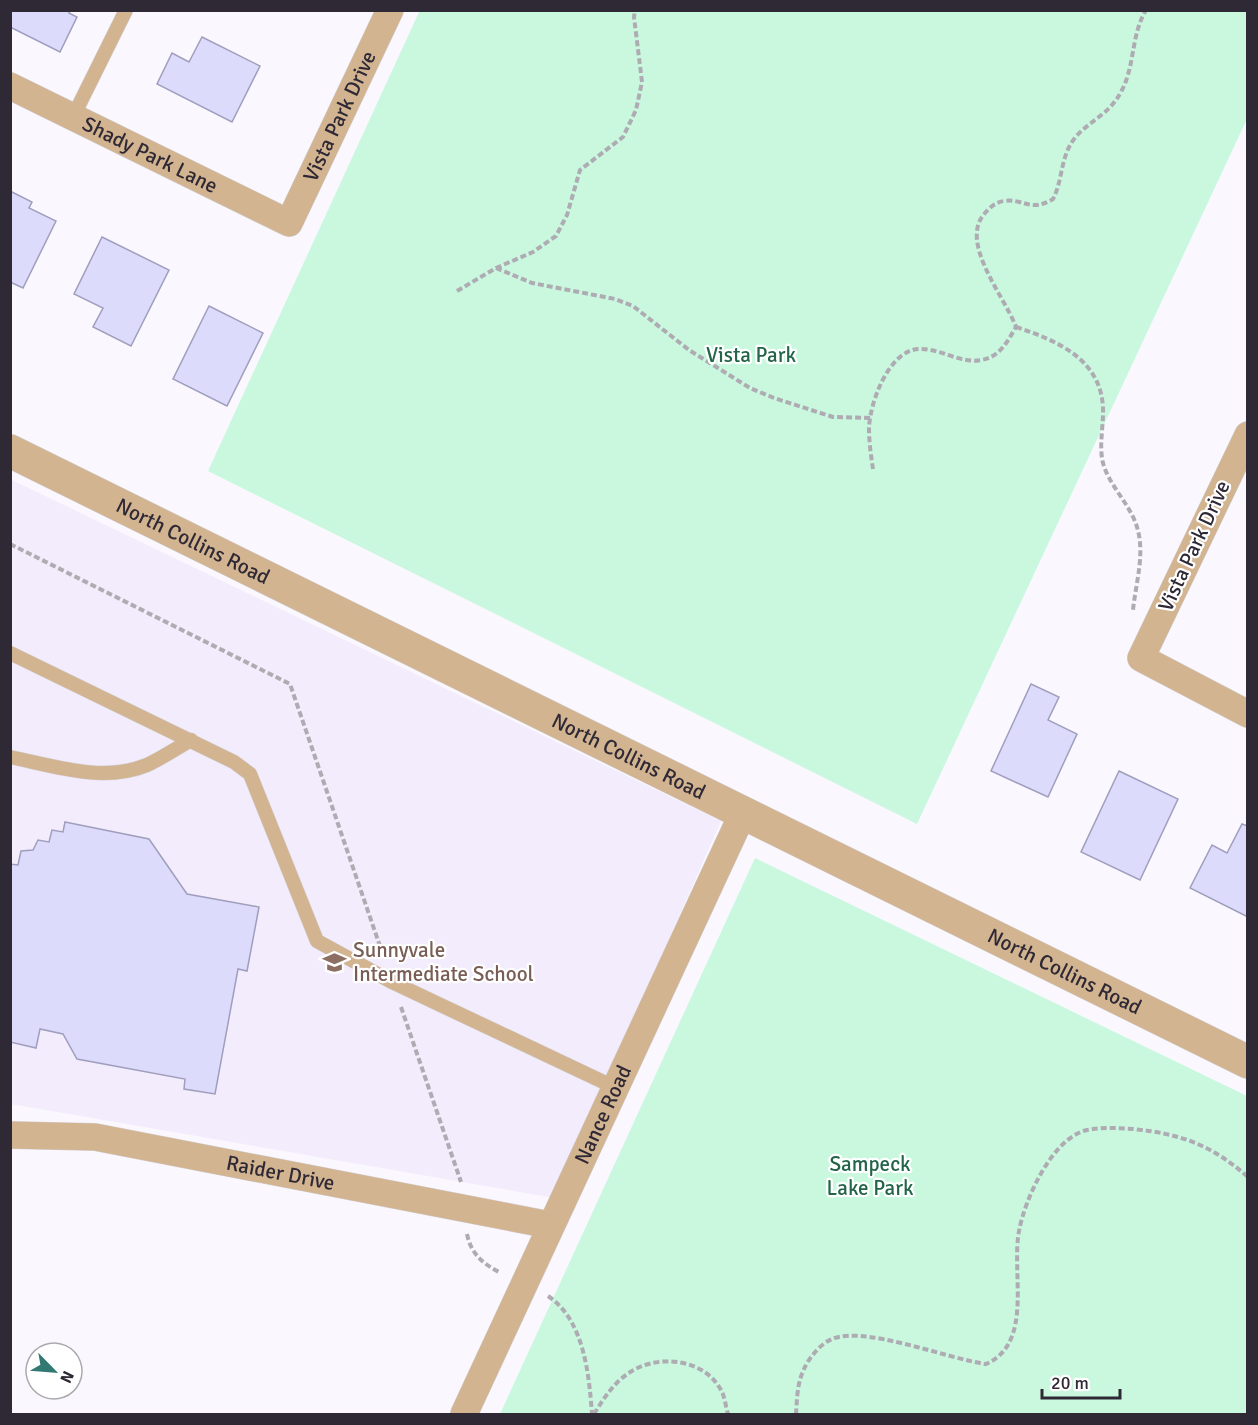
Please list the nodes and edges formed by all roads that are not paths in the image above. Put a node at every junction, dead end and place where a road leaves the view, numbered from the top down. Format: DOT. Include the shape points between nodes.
graph roads {
  1 [pos="126,10"];
  2 [pos="390,10"];
  3 [pos="10,86"];
  4 [pos="73,117"];
  5 [pos="290,223"];
  6 [pos="1248,435"];
  7 [pos="10,451"];
  8 [pos="10,653"];
  9 [pos="1248,714"];
  10 [pos="191,740"];
  11 [pos="10,757"];
  12 [pos="742,815"];
  13 [pos="1248,1062"];
  14 [pos="614,1087"];
  15 [pos="10,1135"];
  16 [pos="550,1225"];
  17 [pos="464,1414"];
  1 -- 4 [label="lane"];
  2 -- 5 [label="street, Vista Park Drive"];
  3 -- 4 [label="street, Shady Park Lane"];
  4 -- 5 [label="street, Shady Park Lane"];
  6 -- 9 [label="street, Vista Park Drive" via="1141,658"];
  7 -- 12 [label="street, North Collins Road"];
  8 -- 10 [label="lane"];
  10 -- 11 [label="lane" via="147,765 105,773"];
  10 -- 14 [label="lane" via="250,774 318,941 392,982"];
  12 -- 13 [label="street, North Collins Road"];
  12 -- 14 [label="street, Nance Road"];
  14 -- 16 [label="street, Nance Road"];
  15 -- 16 [label="street, Raider Drive" via="95,1137"];
  16 -- 17 [label="street, Nance Road"];
}
